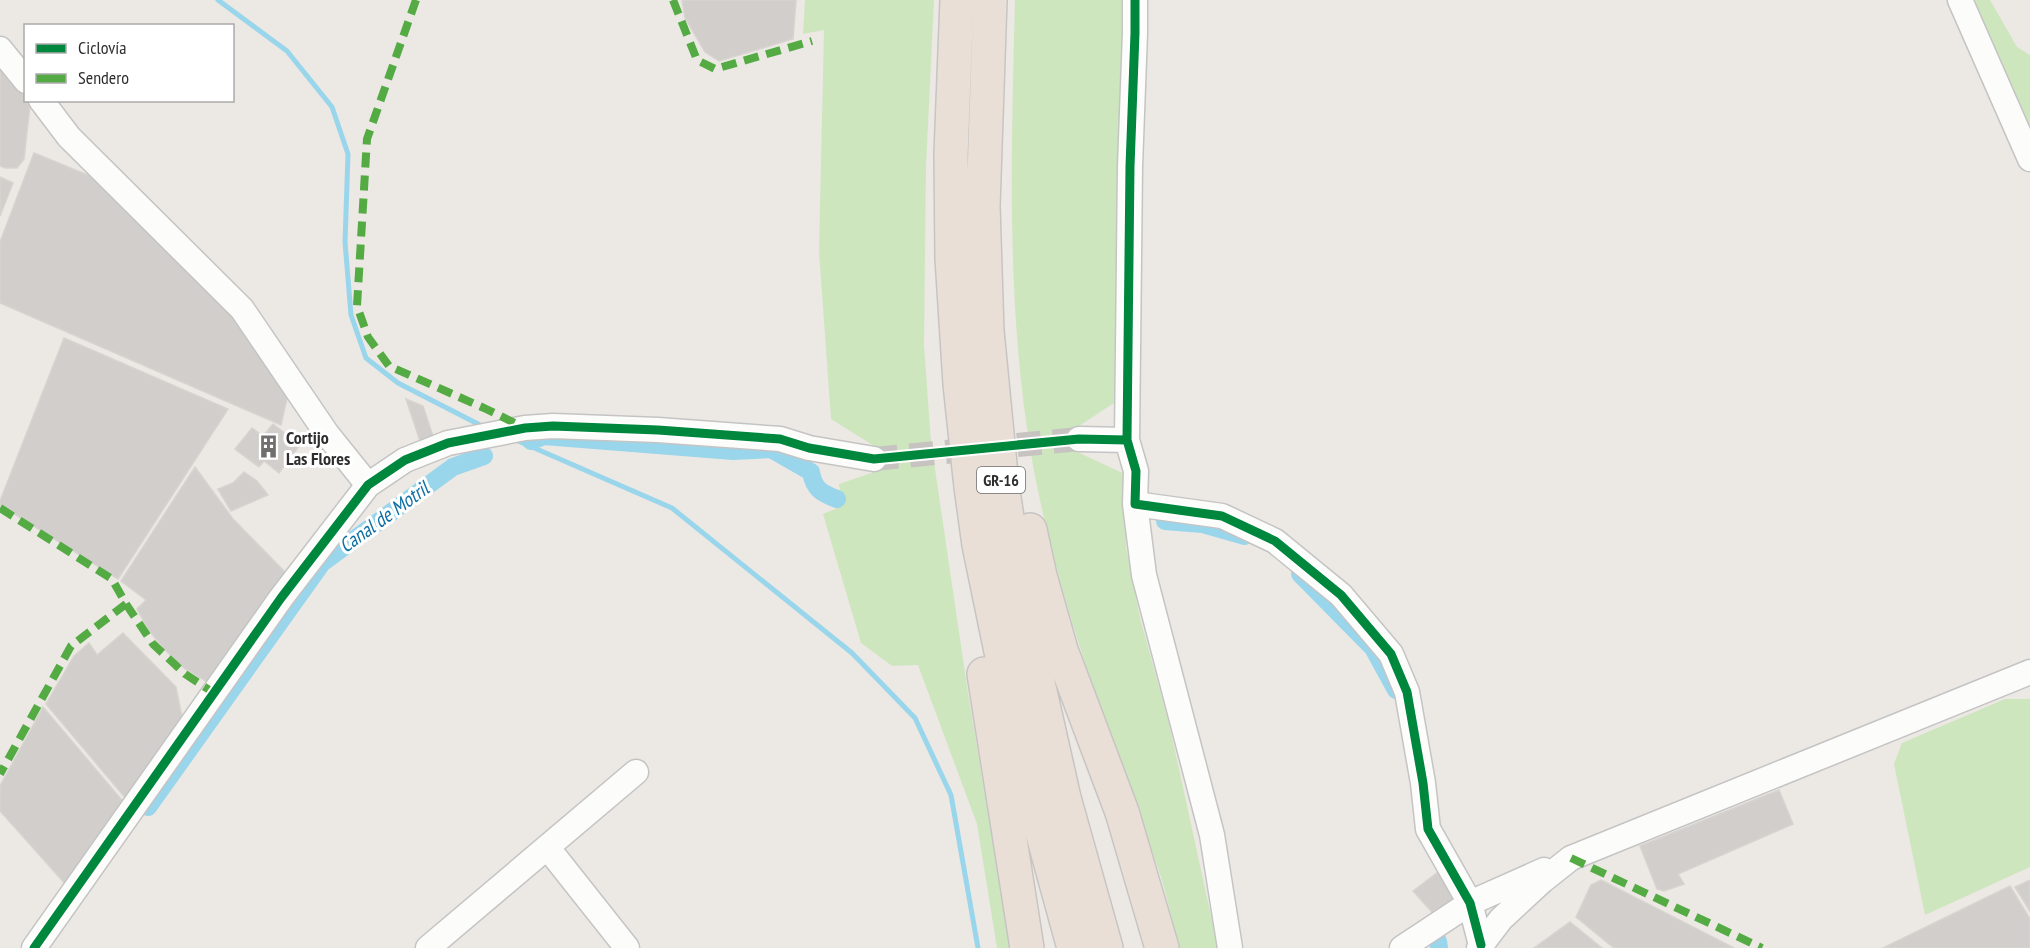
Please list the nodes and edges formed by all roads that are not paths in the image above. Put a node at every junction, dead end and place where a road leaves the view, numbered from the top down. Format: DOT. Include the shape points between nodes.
graph roads {
  1 [pos="957,0"];
  2 [pos="990,0"];
  3 [pos="1135,0"];
  4 [pos="1960,0"];
  5 [pos="0,49"];
  6 [pos="24,79"];
  7 [pos="43,102"];
  8 [pos="2030,159"];
  9 [pos="987,331"];
  10 [pos="1079,439"];
  11 [pos="1126,440"];
  12 [pos="874,459"];
  13 [pos="368,485"];
  14 [pos="971,487"];
  15 [pos="1136,504"];
  16 [pos="2030,672"];
  17 [pos="636,772"];
  18 [pos="547,848"];
  19 [pos="1571,858"];
  20 [pos="1470,903"];
  21 [pos="1480,946"];
  22 [pos="34,948"];
  23 [pos="428,948"];
  24 [pos="627,948"];
  25 [pos="1027,948"];
  26 [pos="1074,948"];
  27 [pos="1106,948"];
  28 [pos="1162,948"];
  29 [pos="1230,948"];
  30 [pos="1401,948"];
  1 -- 14 [label="highway, GR-16" via="951,154 952,258"];
  2 -- 9 [label="highway, GR-16" via="982,206"];
  3 -- 11 [label="street"];
  4 -- 8 [label="street"];
  5 -- 6 [label="street"];
  7 -- 13 [label="street" via="69,137 242,309 327,434"];
  9 -- 27 [label="highway, GR-16" via="1002,485 1021,607 1064,798"];
  9 -- 28 [label="highway" via="1004,373 1012,437 1040,576 1061,650 1122,812"];
  10 -- 11 [label="street"];
  11 -- 15 [label="street" via="1136,471"];
  12 -- 13 [label="street" via="780,439 553,426 494,431 448,443 405,460"];
  13 -- 22 [label="street" via="281,598"];
  14 -- 25 [label="highway" via="965,542"];
  14 -- 26 [label="highway, GR-16" via="979,545 1027,777"];
  15 -- 20 [label="street" via="1222,516 1275,541 1341,595 1391,654 1407,692 1428,829"];
  15 -- 29 [label="street" via="1144,575 1212,835"];
  16 -- 19 [label="street"];
  17 -- 18 [label="street"];
  18 -- 23 [label="street"];
  18 -- 24 [label="street"];
  19 -- 20 [label="street"];
  19 -- 21 [label="street" via="1502,919"];
  20 -- 21 [label="street"];
  20 -- 30 [label="street"];
}
